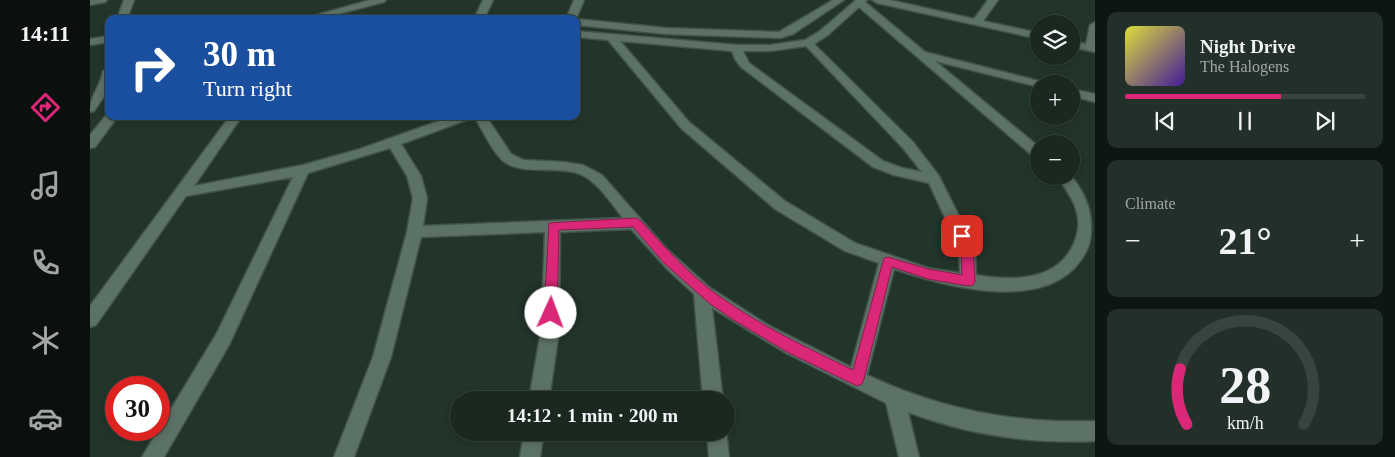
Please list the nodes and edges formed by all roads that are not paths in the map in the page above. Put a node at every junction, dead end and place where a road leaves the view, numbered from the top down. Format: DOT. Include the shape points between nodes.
graph roads {
  1 [pos="102,0"];
  2 [pos="129,0"];
  3 [pos="380,0"];
  4 [pos="488,0"];
  5 [pos="578,0"];
  6 [pos="839,0"];
  7 [pos="877,0"];
  8 [pos="994,0"];
  9 [pos="861,1"];
  10 [pos="90,2"];
  11 [pos="123,15"];
  12 [pos="322,15"];
  13 [pos="481,15"];
  14 [pos="572,15"];
  15 [pos="580,22"];
  16 [pos="977,22"];
  17 [pos="1095,25"];
  18 [pos="580,34"];
  19 [pos="1030,34"];
  20 [pos="610,36"];
  21 [pos="105,40"];
  22 [pos="90,42"];
  23 [pos="808,43"];
  24 [pos="737,48"];
  25 [pos="1092,48"];
  26 [pos="921,54"];
  27 [pos="1030,82"];
  28 [pos="105,86"];
  29 [pos="1080,94"];
  30 [pos="1094,98"];
  31 [pos="105,103"];
  32 [pos="91,105"];
  33 [pos="90,116"];
  34 [pos="105,116"];
  35 [pos="107,120"];
  36 [pos="233,120"];
  37 [pos="454,120"];
  38 [pos="483,120"];
  39 [pos="394,143"];
  40 [pos="90,144"];
  41 [pos="1030,146"];
  42 [pos="303,170"];
  43 [pos="934,179"];
  44 [pos="1071,185"];
  45 [pos="183,192"];
  46 [pos="636,223"];
  47 [pos="553,226"];
  48 [pos="415,232"];
  49 [pos="888,261"];
  50 [pos="968,281"];
  51 [pos="702,291"];
  52 [pos="90,320"];
  53 [pos="857,379"];
  54 [pos="540,391"];
  55 [pos="712,391"];
  56 [pos="894,395"];
  57 [pos="1095,431"];
  58 [pos="533,441"];
  59 [pos="718,441"];
  60 [pos="152,457"];
  61 [pos="344,457"];
  62 [pos="530,457"];
  63 [pos="719,457"];
  64 [pos="909,457"];
  1 -- 10 [label="street"];
  2 -- 11 [label="street"];
  3 -- 12 [label="street"];
  4 -- 13 [label="street"];
  5 -- 14 [label="street"];
  6 -- 15 [label="street" via="780,35 666,31"];
  7 -- 16 [label="street"];
  8 -- 16 [label="street"];
  9 -- 23 [label="street"];
  9 -- 26 [label="street"];
  16 -- 19 [label="street"];
  17 -- 25 [label="street"];
  18 -- 20 [label="street"];
  20 -- 24 [label="street"];
  20 -- 49 [label="street" via="685,125 780,205 850,247"];
  21 -- 22 [label="street"];
  23 -- 24 [label="street"];
  23 -- 43 [label="street" via="908,145"];
  24 -- 43 [label="street" via="744,65 878,164 890,170"];
  26 -- 27 [label="street"];
  26 -- 41 [label="street"];
  28 -- 32 [label="street"];
  29 -- 30 [label="street"];
  31 -- 32 [label="street"];
  33 -- 34 [label="street"];
  35 -- 40 [label="street"];
  36 -- 45 [label="street"];
  37 -- 39 [label="street"];
  38 -- 46 [label="street" via="506,157 522,164 583,170 597,178"];
  39 -- 42 [label="street"];
  39 -- 48 [label="street" via="414,176 420,198"];
  42 -- 45 [label="street"];
  42 -- 60 [label="street" via="223,339"];
  43 -- 50 [label="street" via="967,248"];
  44 -- 50 [label="street" via="1085,214 1086,233 1068,266 1051,277 1025,284 1002,286"];
  45 -- 52 [label="street"];
  46 -- 47 [label="street"];
  46 -- 51 [label="street"];
  47 -- 48 [label="street"];
  47 -- 54 [label="street" via="550,331"];
  48 -- 61 [label="street" via="382,357"];
  49 -- 50 [label="street" via="928,274"];
  49 -- 53 [label="street"];
  51 -- 53 [label="street" via="794,349"];
  51 -- 55 [label="street"];
  53 -- 56 [label="street"];
  56 -- 57 [label="street" via="923,408 1004,428"];
  56 -- 64 [label="street"];
  58 -- 62 [label="street"];
  59 -- 63 [label="street"];
}
